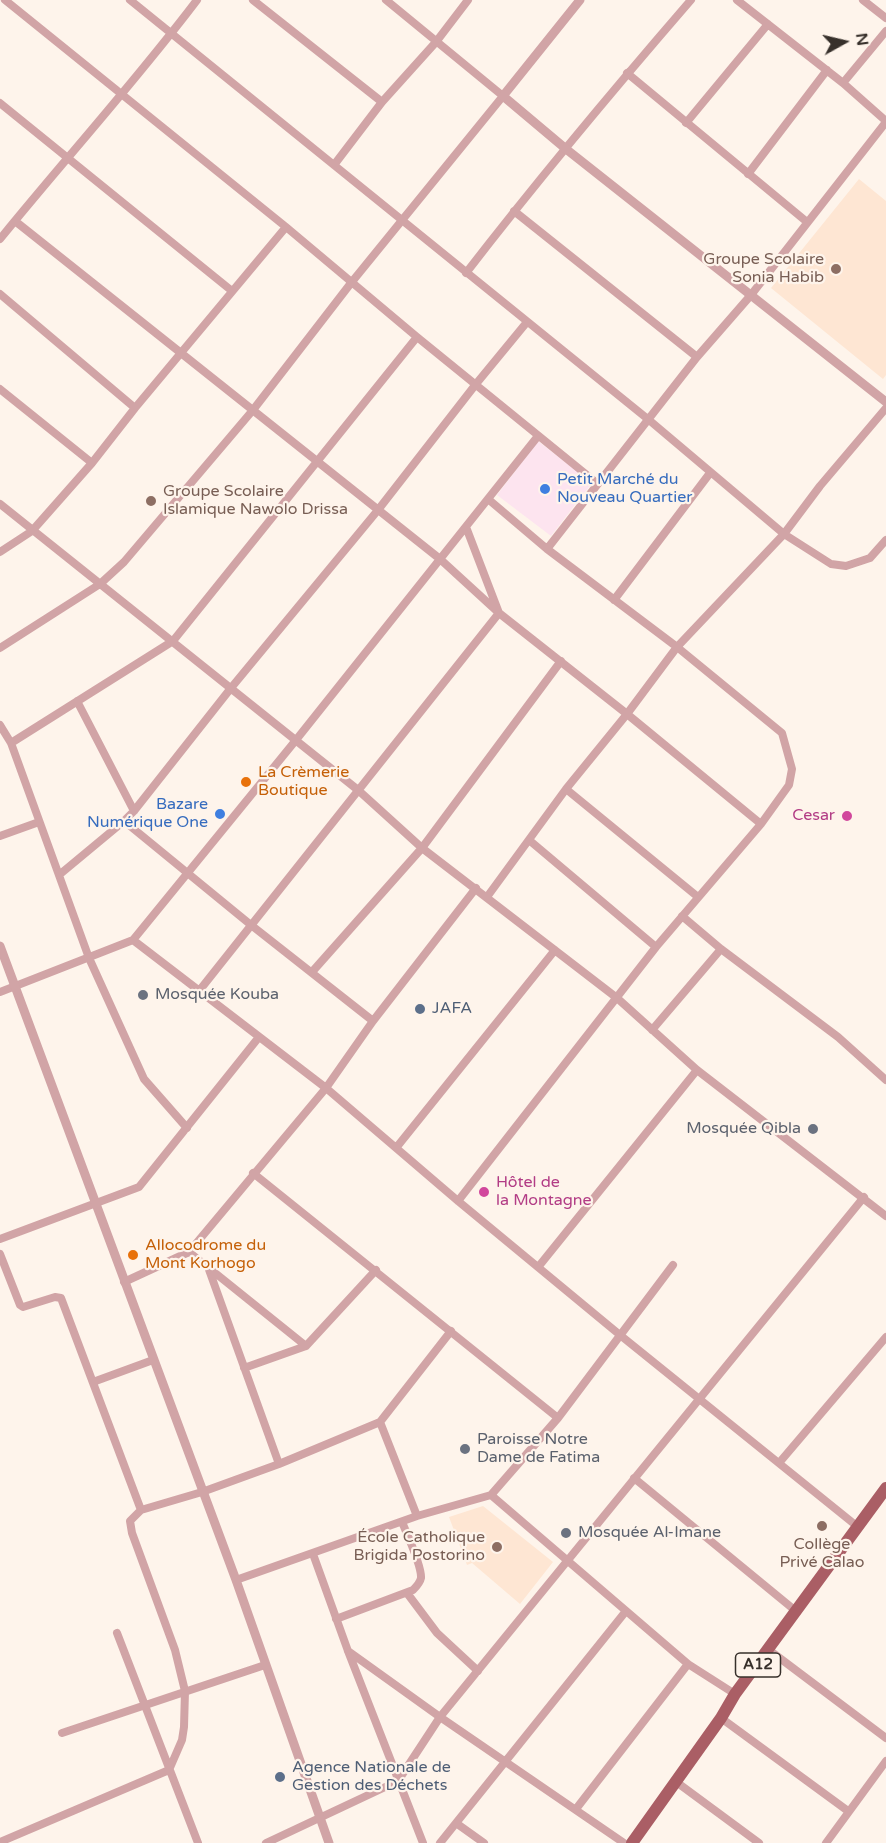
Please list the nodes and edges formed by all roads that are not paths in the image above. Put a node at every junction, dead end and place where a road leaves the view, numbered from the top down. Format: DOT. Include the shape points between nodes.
graph roads {
  1 [pos="4,0"];
  2 [pos="129,0"];
  3 [pos="197,0"];
  4 [pos="253,0"];
  5 [pos="386,0"];
  6 [pos="468,0"];
  7 [pos="580,0"];
  8 [pos="691,0"];
  9 [pos="737,0"];
  10 [pos="863,0"];
  11 [pos="886,18"];
  12 [pos="768,24"];
  13 [pos="886,31"];
  14 [pos="171,34"];
  15 [pos="436,42"];
  16 [pos="826,70"];
  17 [pos="627,73"];
  18 [pos="843,83"];
  19 [pos="121,94"];
  20 [pos="503,96"];
  21 [pos="382,102"];
  22 [pos="0,103"];
  23 [pos="886,122"];
  24 [pos="687,123"];
  25 [pos="566,149"];
  26 [pos="66,158"];
  27 [pos="334,165"];
  28 [pos="748,174"];
  29 [pos="514,211"];
  30 [pos="15,221"];
  31 [pos="402,222"];
  32 [pos="807,222"];
  33 [pos="286,227"];
  34 [pos="0,239"];
  35 [pos="466,273"];
  36 [pos="351,283"];
  37 [pos="232,291"];
  38 [pos="0,294"];
  39 [pos="751,295"];
  40 [pos="527,322"];
  41 [pos="417,337"];
  42 [pos="183,353"];
  43 [pos="698,357"];
  44 [pos="476,384"];
  45 [pos="0,389"];
  46 [pos="886,402"];
  47 [pos="135,408"];
  48 [pos="886,408"];
  49 [pos="254,410"];
  50 [pos="649,420"];
  51 [pos="538,436"];
  52 [pos="317,462"];
  53 [pos="92,464"];
  54 [pos="710,473"];
  55 [pos="598,484"];
  56 [pos="488,499"];
  57 [pos="0,504"];
  58 [pos="378,510"];
  59 [pos="466,527"];
  60 [pos="32,531"];
  61 [pos="784,534"];
  62 [pos="886,540"];
  63 [pos="547,549"];
  64 [pos="0,552"];
  65 [pos="440,559"];
  66 [pos="100,584"];
  67 [pos="614,600"];
  68 [pos="500,613"];
  69 [pos="173,641"];
  70 [pos="677,647"];
  71 [pos="0,648"];
  72 [pos="561,661"];
  73 [pos="231,688"];
  74 [pos="77,701"];
  75 [pos="627,714"];
  76 [pos="0,725"];
  77 [pos="296,740"];
  78 [pos="11,743"];
  79 [pos="566,789"];
  80 [pos="358,790"];
  81 [pos="134,811"];
  82 [pos="124,821"];
  83 [pos="39,822"];
  84 [pos="761,824"];
  85 [pos="0,836"];
  86 [pos="529,840"];
  87 [pos="422,848"];
  88 [pos="187,873"];
  89 [pos="59,875"];
  90 [pos="476,888"];
  91 [pos="487,897"];
  92 [pos="698,897"];
  93 [pos="682,916"];
  94 [pos="251,925"];
  95 [pos="133,940"];
  96 [pos="0,946"];
  97 [pos="656,947"];
  98 [pos="721,949"];
  99 [pos="555,950"];
  100 [pos="89,958"];
  101 [pos="312,972"];
  102 [pos="16,986"];
  103 [pos="199,991"];
  104 [pos="0,992"];
  105 [pos="617,998"];
  106 [pos="373,1021"];
  107 [pos="652,1030"];
  108 [pos="259,1037"];
  109 [pos="697,1070"];
  110 [pos="886,1080"];
  111 [pos="326,1088"];
  112 [pos="187,1128"];
  113 [pos="396,1148"];
  114 [pos="253,1173"];
  115 [pos="864,1197"];
  116 [pos="458,1201"];
  117 [pos="95,1203"];
  118 [pos="886,1216"];
  119 [pos="0,1239"];
  120 [pos="189,1252"];
  121 [pos="0,1254"];
  122 [pos="673,1265"];
  123 [pos="539,1266"];
  124 [pos="208,1267"];
  125 [pos="376,1270"];
  126 [pos="124,1282"];
  127 [pos="451,1331"];
  128 [pos="620,1335"];
  129 [pos="886,1337"];
  130 [pos="306,1346"];
  131 [pos="153,1360"];
  132 [pos="244,1368"];
  133 [pos="93,1382"];
  134 [pos="700,1399"];
  135 [pos="558,1418"];
  136 [pos="380,1422"];
  137 [pos="779,1463"];
  138 [pos="279,1464"];
  139 [pos="634,1478"];
  140 [pos="886,1488"];
  141 [pos="202,1492"];
  142 [pos="491,1496"];
  143 [pos="141,1510"];
  144 [pos="417,1516"];
  145 [pos="402,1522"];
  146 [pos="858,1527"];
  147 [pos="313,1554"];
  148 [pos="567,1562"];
  149 [pos="236,1580"];
  150 [pos="407,1593"];
  151 [pos="626,1611"];
  152 [pos="797,1612"];
  153 [pos="336,1619"];
  154 [pos="117,1633"];
  155 [pos="769,1650"];
  156 [pos="348,1651"];
  157 [pos="688,1664"];
  158 [pos="265,1665"];
  159 [pos="478,1671"];
  160 [pos="185,1691"];
  161 [pos="735,1694"];
  162 [pos="144,1705"];
  163 [pos="441,1717"];
  164 [pos="721,1718"];
  165 [pos="62,1733"];
  166 [pos="886,1737"];
  167 [pos="504,1761"];
  168 [pos="886,1761"];
  169 [pos="169,1770"];
  170 [pos="398,1781"];
  171 [pos="675,1781"];
  172 [pos="576,1809"];
  173 [pos="848,1811"];
  174 [pos="321,1819"];
  175 [pos="456,1823"];
  176 [pos="830,1841"];
  177 [pos="0,1842"];
  178 [pos="198,1843"];
  179 [pos="266,1843"];
  180 [pos="329,1843"];
  181 [pos="423,1843"];
  182 [pos="440,1843"];
  183 [pos="484,1843"];
  184 [pos="624,1843"];
  185 [pos="632,1843"];
  186 [pos="759,1843"];
  1 -- 19 [label="street"];
  2 -- 14 [label="street"];
  3 -- 14 [label="street"];
  4 -- 21 [label="street"];
  5 -- 15 [label="street"];
  6 -- 15 [label="street"];
  7 -- 20 [label="street"];
  8 -- 17 [label="street"];
  9 -- 12 [label="street"];
  10 -- 11 [label="street"];
  12 -- 16 [label="street"];
  12 -- 24 [label="street"];
  13 -- 18 [label="street"];
  14 -- 19 [label="street"];
  14 -- 27 [label="street"];
  15 -- 20 [label="street"];
  15 -- 21 [label="street"];
  16 -- 18 [label="street"];
  16 -- 28 [label="street"];
  17 -- 24 [label="street"];
  17 -- 25 [label="street"];
  18 -- 23 [label="street"];
  19 -- 26 [label="street"];
  19 -- 33 [label="street"];
  20 -- 25 [label="street"];
  20 -- 31 [label="street"];
  21 -- 27 [label="street"];
  22 -- 26 [label="street"];
  23 -- 32 [label="street"];
  24 -- 28 [label="street"];
  25 -- 29 [label="street"];
  25 -- 39 [label="street"];
  26 -- 30 [label="street"];
  26 -- 37 [label="street"];
  27 -- 31 [label="street"];
  28 -- 32 [label="street"];
  29 -- 35 [label="street"];
  29 -- 43 [label="street"];
  30 -- 34 [label="street"];
  30 -- 42 [label="street"];
  31 -- 35 [label="street"];
  31 -- 36 [label="street"];
  32 -- 39 [label="street"];
  33 -- 36 [label="street"];
  33 -- 37 [label="street"];
  35 -- 40 [label="street"];
  36 -- 41 [label="street"];
  36 -- 49 [label="street"];
  37 -- 42 [label="street"];
  38 -- 47 [label="street"];
  39 -- 43 [label="street"];
  39 -- 46 [label="street"];
  40 -- 44 [label="street"];
  40 -- 50 [label="street"];
  41 -- 44 [label="street"];
  41 -- 52 [label="street"];
  42 -- 47 [label="street"];
  42 -- 49 [label="street"];
  43 -- 50 [label="street"];
  44 -- 51 [label="street"];
  44 -- 58 [label="street"];
  45 -- 53 [label="street"];
  47 -- 53 [label="street"];
  48 -- 61 [label="street"];
  49 -- 52 [label="street"];
  49 -- 66 [label="street"];
  50 -- 54 [label="street"];
  50 -- 55 [label="street"];
  51 -- 55 [label="street"];
  51 -- 56 [label="street"];
  52 -- 58 [label="street"];
  52 -- 69 [label="street"];
  53 -- 60 [label="street"];
  54 -- 61 [label="street"];
  54 -- 67 [label="street"];
  55 -- 63 [label="street"];
  56 -- 59 [label="street"];
  56 -- 63 [label="street"];
  57 -- 60 [label="street"];
  58 -- 65 [label="street"];
  58 -- 73 [label="street"];
  59 -- 65 [label="street"];
  59 -- 68 [label="street"];
  60 -- 64 [label="street"];
  60 -- 66 [label="street"];
  61 -- 62 [label="street" via="831,564 846,566 870,558"];
  61 -- 70 [label="street"];
  63 -- 67 [label="street"];
  65 -- 68 [label="street"];
  65 -- 77 [label="street"];
  66 -- 69 [label="street"];
  66 -- 71 [label="street"];
  67 -- 70 [label="street"];
  68 -- 72 [label="street"];
  68 -- 80 [label="street"];
  69 -- 73 [label="street"];
  69 -- 74 [label="street"];
  70 -- 75 [label="street"];
  70 -- 84 [label="street" via="782,733 792,769 789,785"];
  72 -- 75 [label="street"];
  72 -- 87 [label="street"];
  73 -- 77 [label="street"];
  73 -- 81 [label="street"];
  74 -- 78 [label="street"];
  74 -- 81 [label="street"];
  75 -- 79 [label="street"];
  75 -- 84 [label="street"];
  76 -- 78 [label="street"];
  77 -- 80 [label="street"];
  77 -- 88 [label="street"];
  78 -- 83 [label="street"];
  79 -- 86 [label="street"];
  79 -- 92 [label="street"];
  80 -- 87 [label="street"];
  80 -- 94 [label="street"];
  81 -- 82 [label="street"];
  82 -- 88 [label="street"];
  82 -- 89 [label="street"];
  83 -- 85 [label="street"];
  83 -- 89 [label="street"];
  84 -- 92 [label="street"];
  86 -- 91 [label="street"];
  86 -- 97 [label="street"];
  87 -- 90 [label="street"];
  87 -- 101 [label="street"];
  88 -- 94 [label="street"];
  88 -- 95 [label="street"];
  89 -- 100 [label="street"];
  90 -- 91 [label="street"];
  90 -- 106 [label="street"];
  91 -- 99 [label="street"];
  92 -- 93 [label="street"];
  93 -- 97 [label="street"];
  93 -- 98 [label="street"];
  94 -- 101 [label="street"];
  94 -- 103 [label="street"];
  95 -- 100 [label="street"];
  95 -- 103 [label="street"];
  96 -- 102 [label="street"];
  97 -- 105 [label="street"];
  98 -- 107 [label="street"];
  98 -- 110 [label="street" via="838,1037"];
  99 -- 105 [label="street"];
  99 -- 113 [label="street"];
  100 -- 102 [label="street"];
  100 -- 112 [label="street" via="144,1079"];
  101 -- 106 [label="street"];
  102 -- 104 [label="street"];
  102 -- 117 [label="street"];
  103 -- 108 [label="street"];
  105 -- 107 [label="street"];
  105 -- 116 [label="street"];
  106 -- 111 [label="street"];
  107 -- 109 [label="street"];
  108 -- 111 [label="street"];
  108 -- 112 [label="street"];
  109 -- 115 [label="street"];
  109 -- 123 [label="street"];
  111 -- 113 [label="street"];
  111 -- 114 [label="street"];
  112 -- 117 [label="street" via="139,1187"];
  113 -- 116 [label="street"];
  114 -- 120 [label="street"];
  114 -- 125 [label="street"];
  115 -- 118 [label="street"];
  115 -- 134 [label="street"];
  116 -- 123 [label="street"];
  117 -- 119 [label="street"];
  117 -- 126 [label="street"];
  120 -- 124 [label="street"];
  120 -- 126 [label="street"];
  121 -- 133 [label="street" via="20,1305 61,1298"];
  122 -- 128 [label="street"];
  123 -- 128 [label="street"];
  124 -- 130 [label="street"];
  124 -- 132 [label="street"];
  125 -- 127 [label="street"];
  125 -- 130 [label="street"];
  126 -- 131 [label="street"];
  127 -- 135 [label="street"];
  127 -- 136 [label="street"];
  128 -- 134 [label="street"];
  128 -- 135 [label="street"];
  129 -- 137 [label="street"];
  130 -- 132 [label="street"];
  131 -- 133 [label="street"];
  131 -- 141 [label="street"];
  132 -- 138 [label="street"];
  133 -- 143 [label="street"];
  134 -- 137 [label="street"];
  134 -- 139 [label="street"];
  135 -- 142 [label="street"];
  136 -- 138 [label="street"];
  136 -- 144 [label="street"];
  137 -- 146 [label="street"];
  138 -- 141 [label="street"];
  139 -- 148 [label="street"];
  139 -- 152 [label="street"];
  140 -- 146 [label="main road, A12"];
  141 -- 143 [label="street"];
  141 -- 149 [label="street"];
  142 -- 144 [label="street"];
  142 -- 148 [label="street"];
  143 -- 160 [label="street" via="130,1521 132,1533 175,1650"];
  144 -- 145 [label="street"];
  145 -- 147 [label="street"];
  145 -- 150 [label="street" via="421,1578"];
  146 -- 152 [label="main road, A12"];
  147 -- 149 [label="street"];
  147 -- 153 [label="street"];
  148 -- 151 [label="street"];
  148 -- 159 [label="street"];
  149 -- 158 [label="street"];
  150 -- 153 [label="street"];
  150 -- 159 [label="street" via="437,1633"];
  151 -- 157 [label="street"];
  151 -- 167 [label="street"];
  152 -- 155 [label="main road, A12"];
  153 -- 156 [label="street"];
  154 -- 162 [label="street"];
  155 -- 161 [label="main road, A12"];
  155 -- 166 [label="street"];
  156 -- 163 [label="street"];
  156 -- 170 [label="street"];
  157 -- 161 [label="street"];
  157 -- 172 [label="street"];
  158 -- 160 [label="street"];
  158 -- 174 [label="street"];
  159 -- 163 [label="street"];
  160 -- 162 [label="street"];
  160 -- 169 [label="street" via="184,1727"];
  161 -- 164 [label="main road, A12"];
  162 -- 165 [label="street"];
  162 -- 169 [label="street"];
  163 -- 167 [label="street"];
  163 -- 170 [label="street"];
  164 -- 171 [label="main road, A12"];
  164 -- 173 [label="street"];
  167 -- 172 [label="street"];
  167 -- 175 [label="street"];
  168 -- 173 [label="street"];
  169 -- 177 [label="street"];
  169 -- 178 [label="street"];
  170 -- 174 [label="street"];
  170 -- 181 [label="street"];
  171 -- 185 [label="main road, A12"];
  171 -- 186 [label="street"];
  172 -- 184 [label="street"];
  173 -- 176 [label="street"];
  174 -- 179 [label="street"];
  174 -- 180 [label="street"];
  175 -- 182 [label="street"];
  175 -- 183 [label="street"];
}
